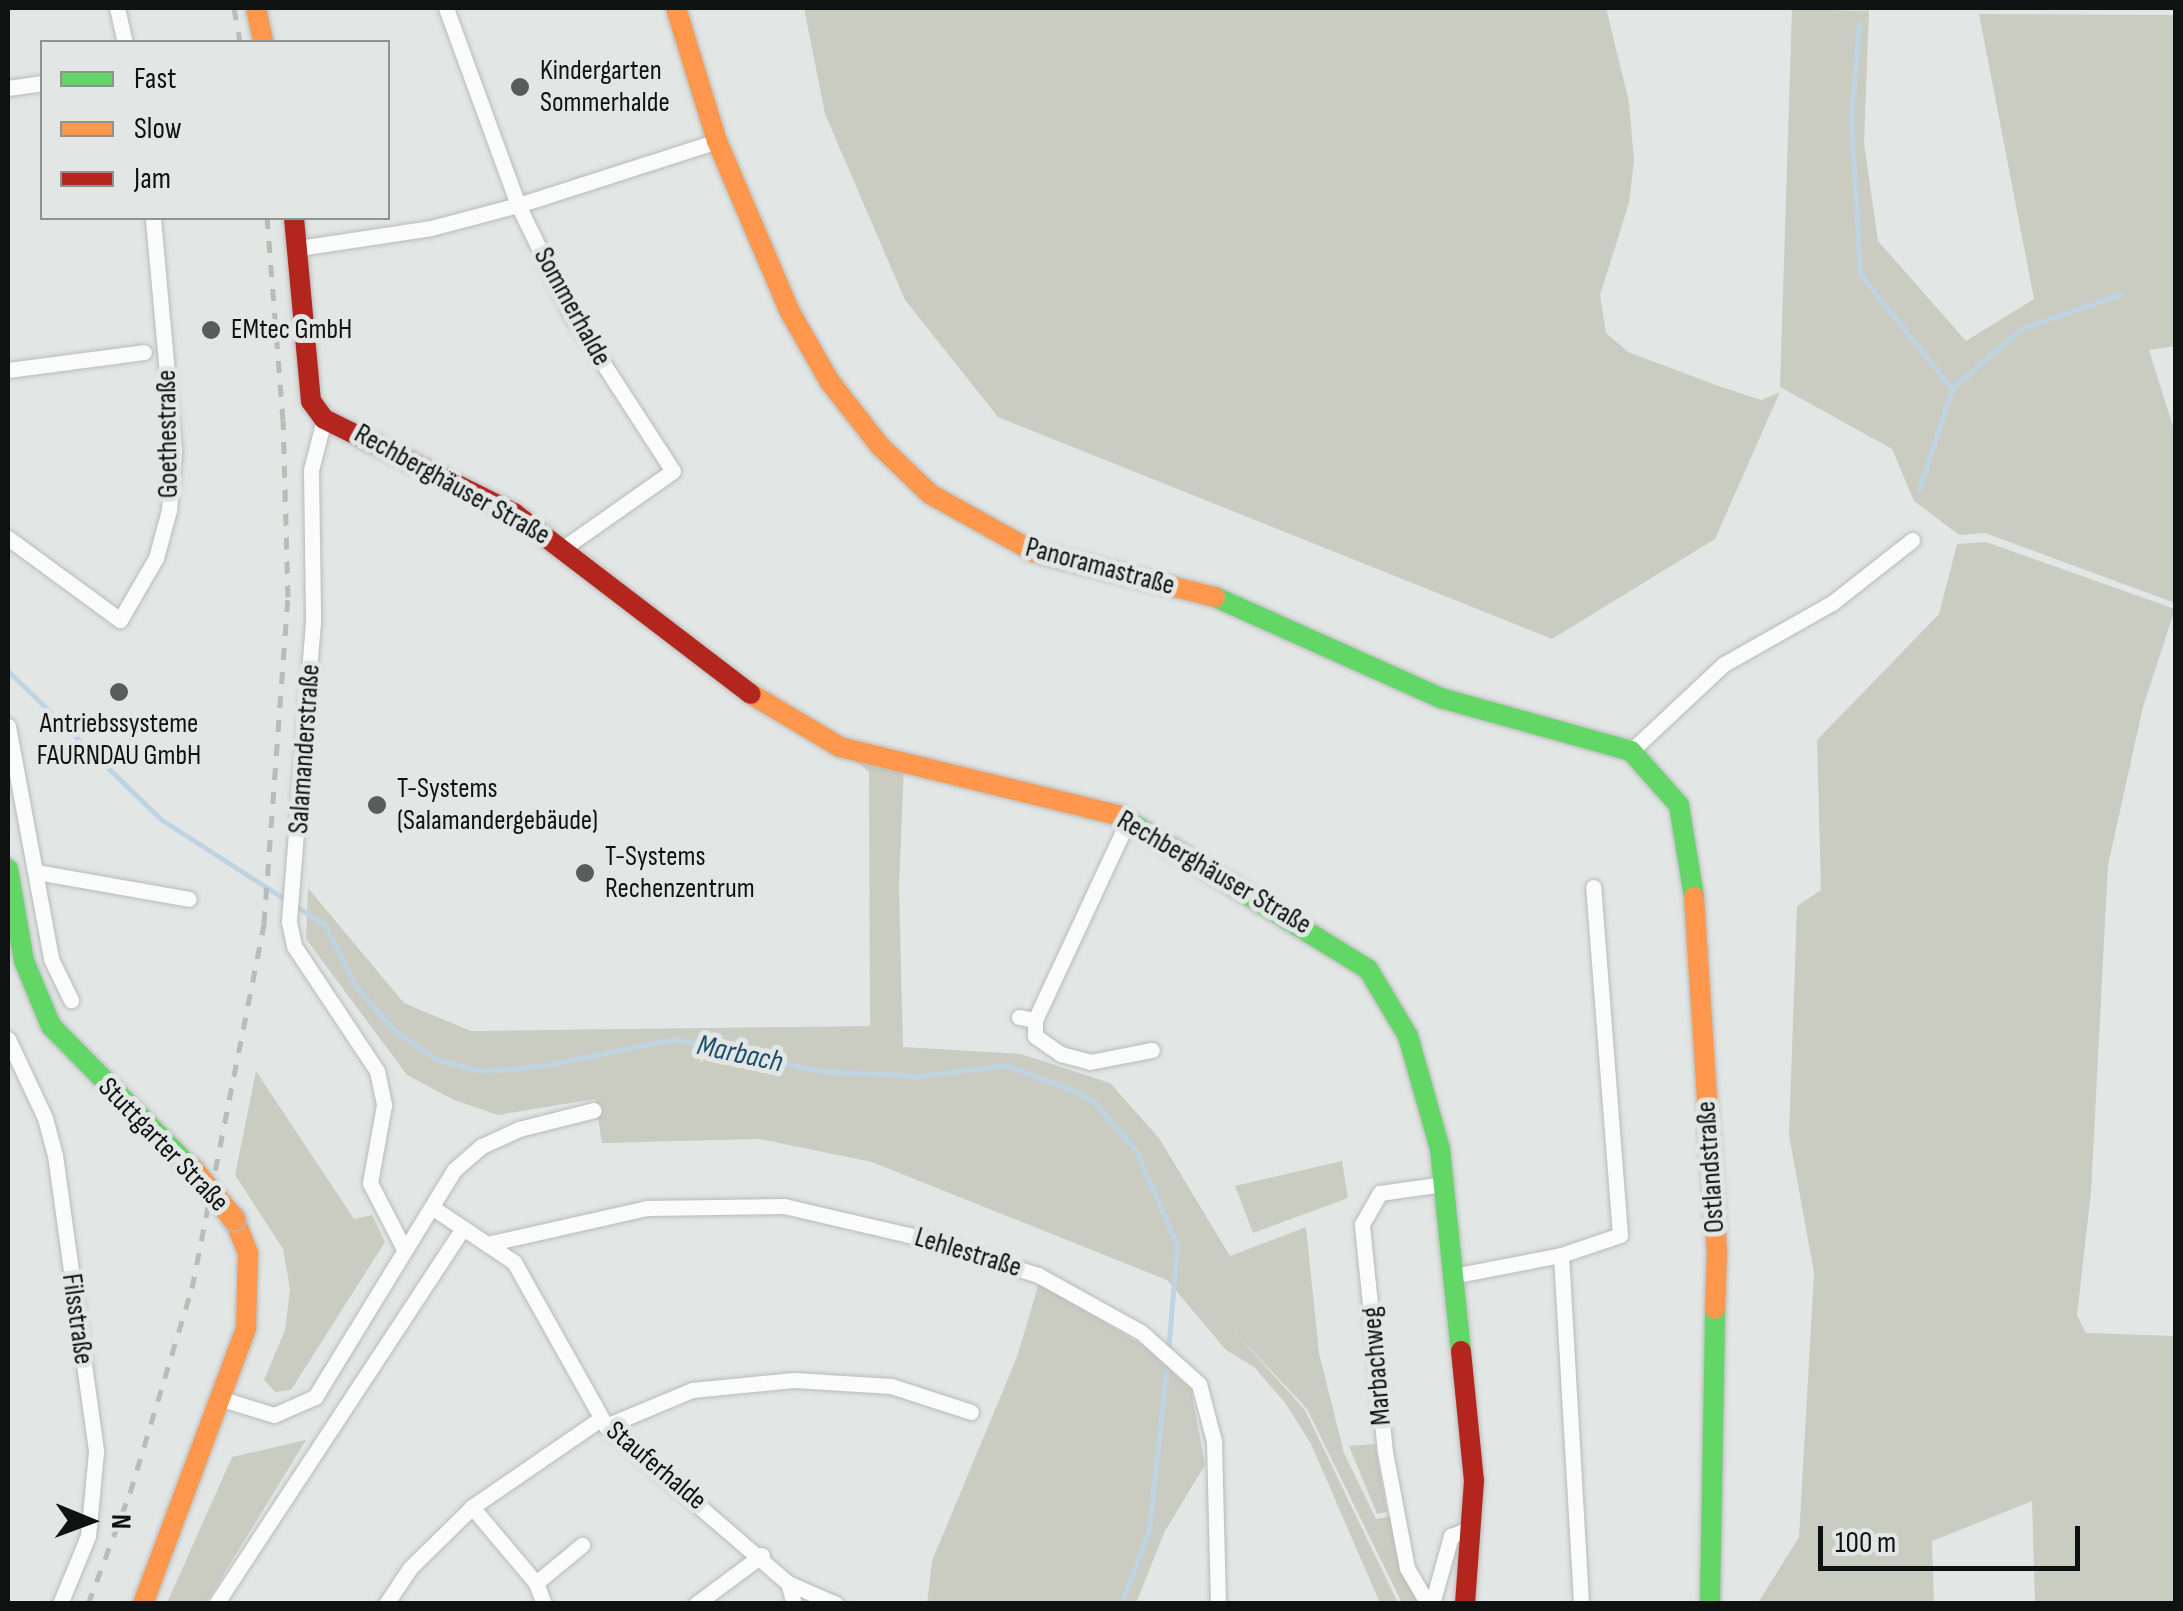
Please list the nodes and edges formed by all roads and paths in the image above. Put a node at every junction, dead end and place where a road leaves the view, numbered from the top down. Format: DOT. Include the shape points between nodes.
graph roads {
  1 [pos="117,8"];
  2 [pos="256,8"];
  3 [pos="446,8"];
  4 [pos="676,8"];
  5 [pos="125,40"];
  6 [pos="263,40"];
  7 [pos="40,83"];
  8 [pos="8,88"];
  9 [pos="717,141"];
  10 [pos="518,206"];
  11 [pos="153,220"];
  12 [pos="294,220"];
  13 [pos="298,248"];
  14 [pos="144,352"];
  15 [pos="8,370"];
  16 [pos="324,418"];
  17 [pos="8,538"];
  18 [pos="1912,540"];
  19 [pos="564,546"];
  20 [pos="8,726"];
  21 [pos="1631,751"];
  22 [pos="1129,818"];
  23 [pos="8,868"];
  24 [pos="36,872"];
  25 [pos="1592,887"];
  26 [pos="189,899"];
  27 [pos="71,1000"];
  28 [pos="8,1039"];
  29 [pos="1152,1050"];
  30 [pos="594,1110"];
  31 [pos="1444,1184"];
  32 [pos="432,1208"];
  33 [pos="462,1230"];
  34 [pos="487,1244"];
  35 [pos="404,1249"];
  36 [pos="1561,1255"];
  37 [pos="1453,1276"];
  38 [pos="224,1403"];
  39 [pos="972,1412"];
  40 [pos="603,1422"];
  41 [pos="472,1507"];
  42 [pos="1472,1528"];
  43 [pos="582,1545"];
  44 [pos="762,1556"];
  45 [pos="536,1583"];
  46 [pos="788,1583"];
  47 [pos="60,1604"];
  48 [pos="143,1604"];
  49 [pos="216,1604"];
  50 [pos="386,1604"];
  51 [pos="544,1604"];
  52 [pos="696,1604"];
  53 [pos="794,1604"];
  54 [pos="836,1604"];
  55 [pos="1218,1604"];
  56 [pos="1430,1604"];
  57 [pos="1465,1604"];
  58 [pos="1580,1604"];
  59 [pos="1710,1604"];
  1 -- 5 [label="street"];
  2 -- 6 [label="street"];
  3 -- 10 [label="street, Sommerhalde"];
  4 -- 9 [label="street, Panoramastraße"];
  7 -- 8 [label="street"];
  9 -- 10 [label="street"];
  9 -- 21 [label="street, Panoramastraße" via="790,312 830,382 880,446 930,494 979,527 1090,570 1241,604 1441,698"];
  10 -- 13 [label="street" via="431,228"];
  10 -- 19 [label="street, Sommerhalde" via="571,314 673,471"];
  11 -- 17 [label="street, Goethestraße" via="174,450 156,558 120,620"];
  12 -- 13 [label="street"];
  13 -- 16 [label="street" via="311,401"];
  14 -- 15 [label="street"];
  16 -- 19 [label="street, Rechberghäuser Straße" via="514,512"];
  16 -- 35 [label="street, Salamanderstraße" via="311,470 313,622 290,922 294,946 377,1070 384,1105 370,1183"];
  18 -- 21 [label="street" via="1832,604 1724,664"];
  19 -- 22 [label="street, Rechberghäuser Straße" via="739,687 840,747"];
  20 -- 24 [label="street"];
  21 -- 59 [label="street, Ostlandstraße" via="1679,805 1692,873 1717,1252 1707,1488"];
  22 -- 29 [label="street" via="1027,1018 1034,1036 1090,1062"];
  22 -- 31 [label="street, Rechberghäuser Straße" via="1368,969 1392,1002 1420,1070"];
  23 -- 38 [label="street, Stuttgarter Straße, bridge" via="24,961 51,1026 234,1219 252,1290"];
  24 -- 26 [label="street"];
  24 -- 27 [label="street" via="51,958"];
  25 -- 36 [label="street" via="1620,1235"];
  28 -- 47 [label="street, Filsstraße" via="45,1118 54,1155 96,1452 88,1536"];
  30 -- 32 [label="street" via="519,1128 482,1146 454,1170"];
  31 -- 37 [label="street, Rechberghäuser Straße"];
  31 -- 56 [label="street, Marbachweg" via="1380,1193 1362,1224 1385,1452 1407,1568"];
  32 -- 33 [label="street, Stauferhalde"];
  32 -- 35 [label="street"];
  33 -- 34 [label="street, Stauferhalde"];
  33 -- 49 [label="street"];
  34 -- 40 [label="street, Stauferhalde" via="514,1262"];
  34 -- 55 [label="street, Lehlestraße" via="647,1208 784,1206 1038,1275 1141,1332 1189,1371 1205,1400 1214,1441"];
  35 -- 38 [label="street" via="315,1398 274,1414"];
  36 -- 37 [label="street"];
  36 -- 58 [label="street"];
  37 -- 42 [label="street, Rechberghäuser Straße" via="1474,1481"];
  38 -- 48 [label="street, Stuttgarter Straße"];
  39 -- 40 [label="street" via="891,1386 794,1380 692,1390"];
  40 -- 41 [label="street"];
  40 -- 44 [label="street, Stauferhalde"];
  41 -- 45 [label="street"];
  41 -- 50 [label="street" via="410,1568"];
  42 -- 56 [label="street" via="1451,1536"];
  42 -- 57 [label="street, Rechberghäuser Straße"];
  43 -- 45 [label="street"];
  44 -- 46 [label="street, Stauferhalde"];
  44 -- 52 [label="street"];
  45 -- 51 [label="street"];
  46 -- 53 [label="street"];
  46 -- 54 [label="street, Stauferhalde"];
}
